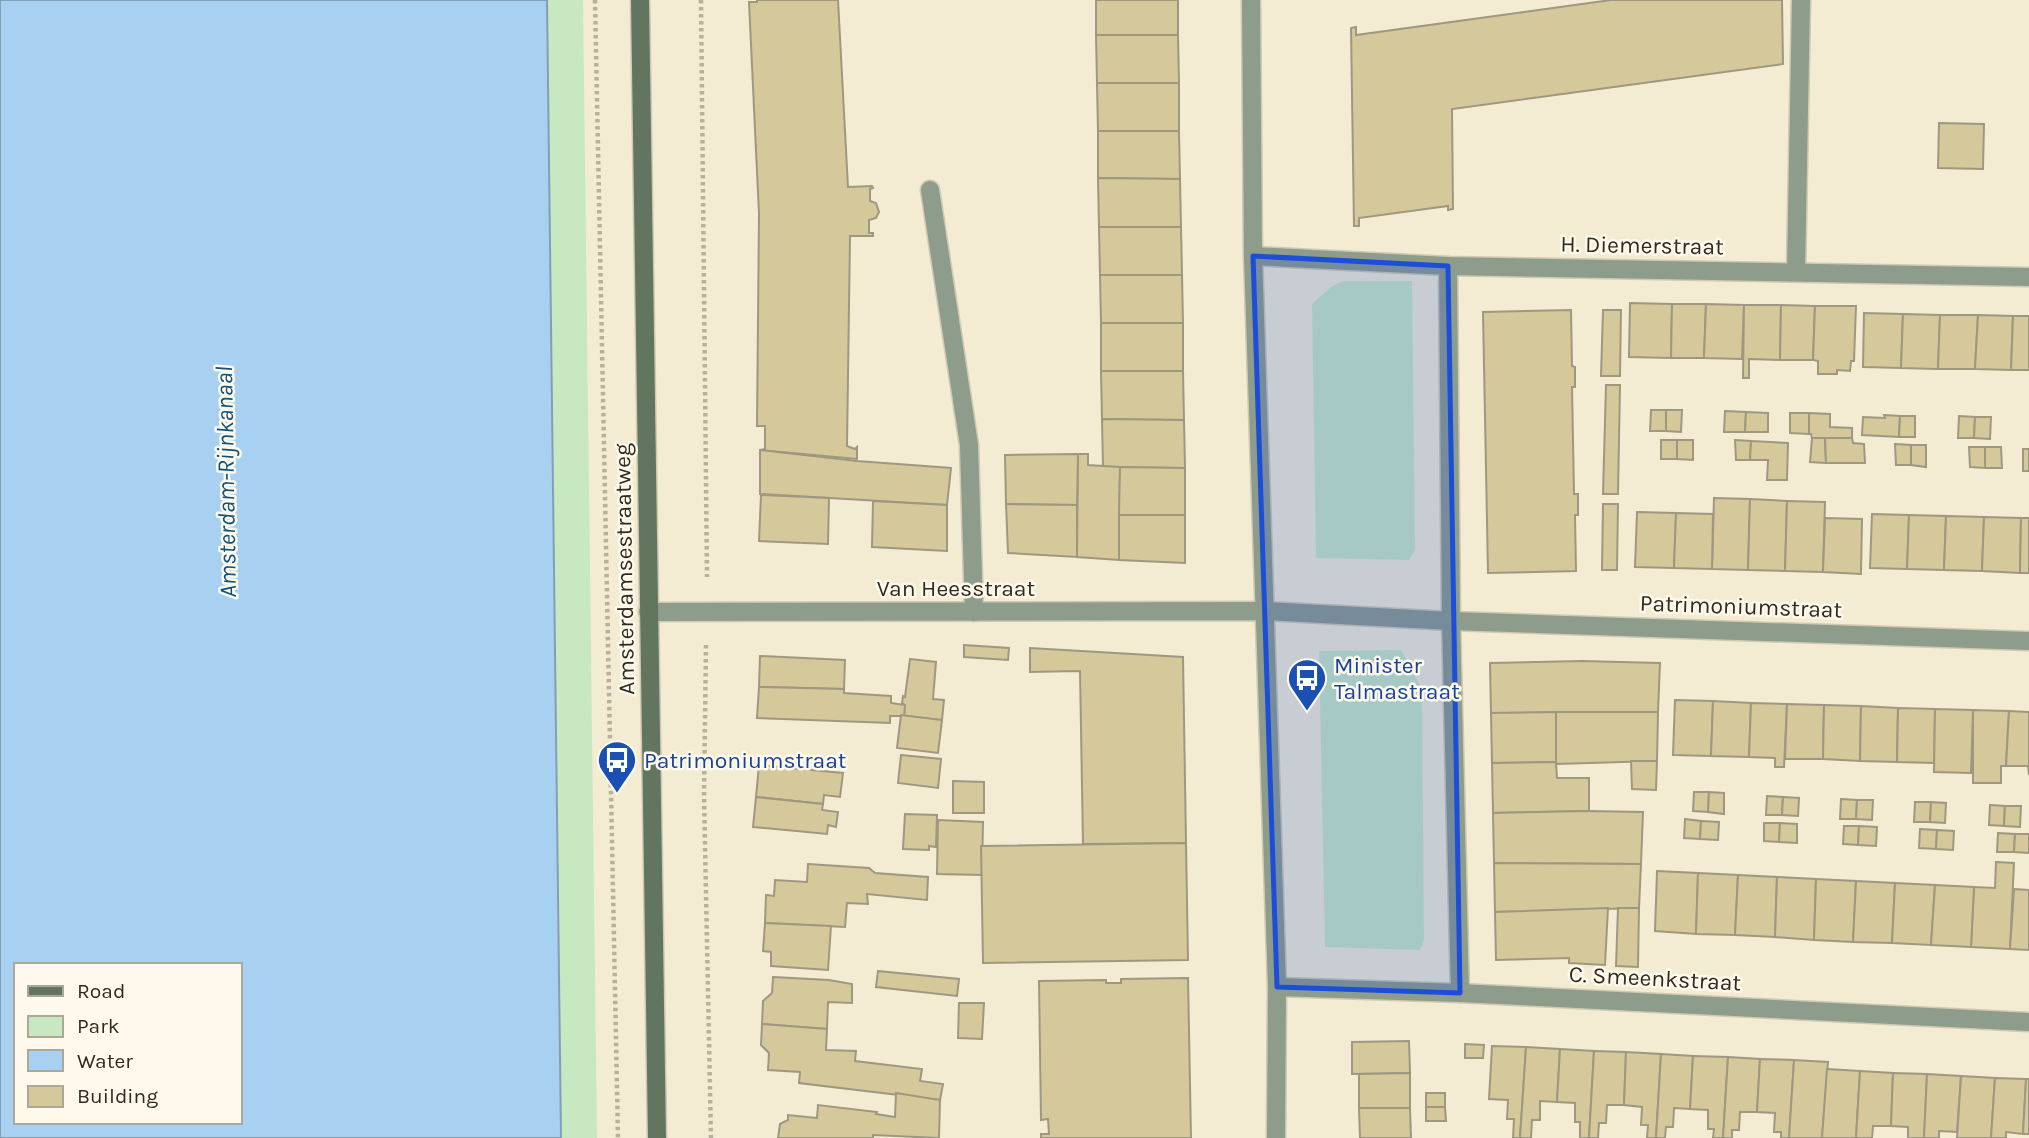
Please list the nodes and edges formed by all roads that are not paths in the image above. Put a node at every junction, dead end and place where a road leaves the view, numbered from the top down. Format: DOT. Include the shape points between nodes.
graph roads {
  1 [pos="640,0"];
  2 [pos="1251,0"];
  3 [pos="1801,0"];
  4 [pos="930,190"];
  5 [pos="1254,256"];
  6 [pos="1448,266"];
  7 [pos="1796,272"];
  8 [pos="2029,278"];
  9 [pos="1264,611"];
  10 [pos="648,612"];
  11 [pos="974,612"];
  12 [pos="1451,621"];
  13 [pos="2029,641"];
  14 [pos="1278,987"];
  15 [pos="1460,993"];
  16 [pos="2029,1022"];
  17 [pos="657,1138"];
  18 [pos="1276,1138"];
  1 -- 10 [label="main road, Amsterdamsestraatweg"];
  2 -- 5 [label="street"];
  3 -- 7 [label="street"];
  4 -- 11 [label="street" via="969,445"];
  5 -- 6 [label="street, H. Diemerstraat"];
  5 -- 9 [label="street"];
  6 -- 7 [label="street, H. Diemerstraat"];
  6 -- 12 [label="street"];
  7 -- 8 [label="street, H. Diemerstraat"];
  9 -- 11 [label="street, Van Heesstraat"];
  9 -- 12 [label="street"];
  9 -- 14 [label="street"];
  10 -- 11 [label="street, Van Heesstraat"];
  10 -- 17 [label="main road, Amsterdamsestraatweg"];
  12 -- 13 [label="street, Patrimoniumstraat"];
  12 -- 15 [label="street"];
  14 -- 15 [label="street, C. Smeenkstraat"];
  14 -- 18 [label="street"];
  15 -- 16 [label="street, C. Smeenkstraat"];
}
